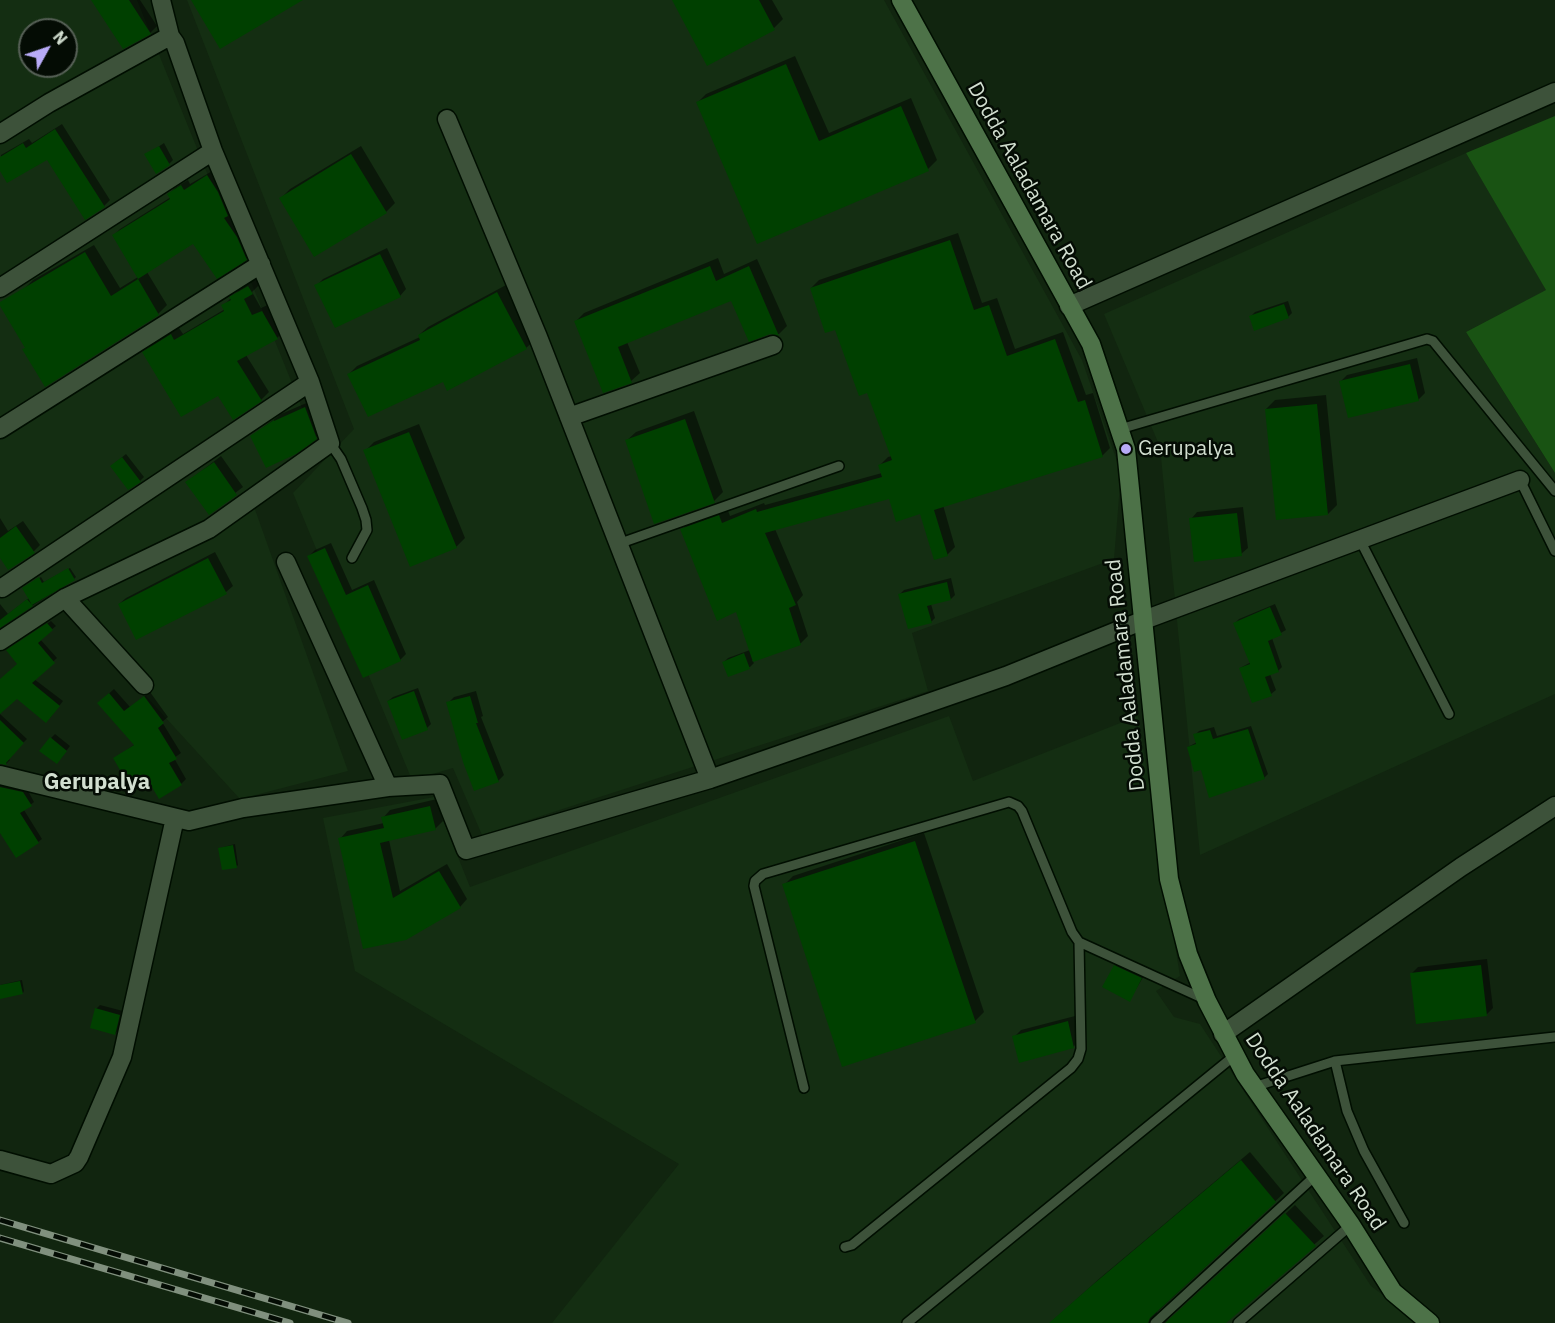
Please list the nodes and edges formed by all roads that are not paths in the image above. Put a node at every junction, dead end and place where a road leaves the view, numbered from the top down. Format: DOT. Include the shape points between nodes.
graph roads {
  1 [pos="161,0"];
  2 [pos="900,0"];
  3 [pos="170,36"];
  4 [pos="1555,92"];
  5 [pos="447,119"];
  6 [pos="0,134"];
  7 [pos="213,151"];
  8 [pos="261,264"];
  9 [pos="0,288"];
  10 [pos="1069,306"];
  11 [pos="772,345"];
  12 [pos="310,382"];
  13 [pos="569,417"];
  14 [pos="2,425"];
  15 [pos="1120,429"];
  16 [pos="330,443"];
  17 [pos="839,466"];
  18 [pos="1520,480"];
  19 [pos="1555,490"];
  20 [pos="1360,540"];
  21 [pos="618,544"];
  22 [pos="1555,550"];
  23 [pos="352,558"];
  24 [pos="286,562"];
  25 [pos="2,588"];
  26 [pos="65,598"];
  27 [pos="1144,620"];
  28 [pos="0,641"];
  29 [pos="144,685"];
  30 [pos="1449,714"];
  31 [pos="0,775"];
  32 [pos="710,779"];
  33 [pos="388,787"];
  34 [pos="1555,806"];
  35 [pos="175,818"];
  36 [pos="1079,942"];
  37 [pos="1207,1001"];
  38 [pos="1223,1034"];
  39 [pos="1555,1037"];
  40 [pos="1234,1056"];
  41 [pos="1335,1061"];
  42 [pos="1254,1087"];
  43 [pos="804,1088"];
  44 [pos="0,1160"];
  45 [pos="1315,1176"];
  46 [pos="1404,1223"];
  47 [pos="1351,1225"];
  48 [pos="845,1247"];
  49 [pos="907,1323"];
  50 [pos="1155,1323"];
  51 [pos="1238,1323"];
  52 [pos="1430,1323"];
  1 -- 3 [label="street"];
  2 -- 10 [label="main road, Dodda Aaladamara Road"];
  3 -- 6 [label="street"];
  3 -- 7 [label="street"];
  4 -- 10 [label="street"];
  5 -- 13 [label="street"];
  7 -- 8 [label="street"];
  7 -- 9 [label="street"];
  8 -- 12 [label="street"];
  8 -- 14 [label="street"];
  10 -- 15 [label="main road, Dodda Aaladamara Road" via="1091,344"];
  11 -- 13 [label="street"];
  12 -- 16 [label="street"];
  12 -- 25 [label="street"];
  13 -- 21 [label="street"];
  15 -- 19 [label="lane" via="1427,339 1433,341"];
  15 -- 27 [label="main road, Dodda Aaladamara Road" via="1126,449"];
  16 -- 23 [label="lane" via="341,459 366,520 367,530"];
  16 -- 26 [label="street" via="208,529"];
  17 -- 21 [label="lane"];
  18 -- 20 [label="street"];
  18 -- 22 [label="lane"];
  20 -- 27 [label="street"];
  20 -- 30 [label="lane"];
  21 -- 32 [label="street"];
  24 -- 33 [label="street"];
  26 -- 28 [label="street"];
  26 -- 29 [label="street"];
  27 -- 32 [label="street" via="1006,676"];
  27 -- 37 [label="main road, Dodda Aaladamara Road" via="1169,879 1188,954"];
  31 -- 35 [label="street"];
  32 -- 33 [label="street" via="466,850 440,784"];
  33 -- 35 [label="street" via="243,808 189,821"];
  34 -- 38 [label="street"];
  35 -- 44 [label="street" via="122,1058 79,1158 51,1174"];
  36 -- 37 [label="lane"];
  36 -- 43 [label="lane" via="1022,811 1014,803 763,874 754,886"];
  36 -- 48 [label="lane" via="1078,1059 861,1238"];
  37 -- 38 [label="main road, Dodda Aaladamara Road"];
  38 -- 40 [label="main road, Dodda Aaladamara Road"];
  39 -- 41 [label="lane"];
  40 -- 42 [label="main road, Dodda Aaladamara Road"];
  40 -- 49 [label="lane"];
  41 -- 42 [label="lane"];
  41 -- 46 [label="lane" via="1347,1111 1364,1151"];
  42 -- 45 [label="main road, Dodda Aaladamara Road"];
  45 -- 47 [label="main road, Dodda Aaladamara Road"];
  45 -- 50 [label="lane"];
  47 -- 51 [label="lane"];
  47 -- 52 [label="main road, Dodda Aaladamara Road" via="1393,1292"];
}
